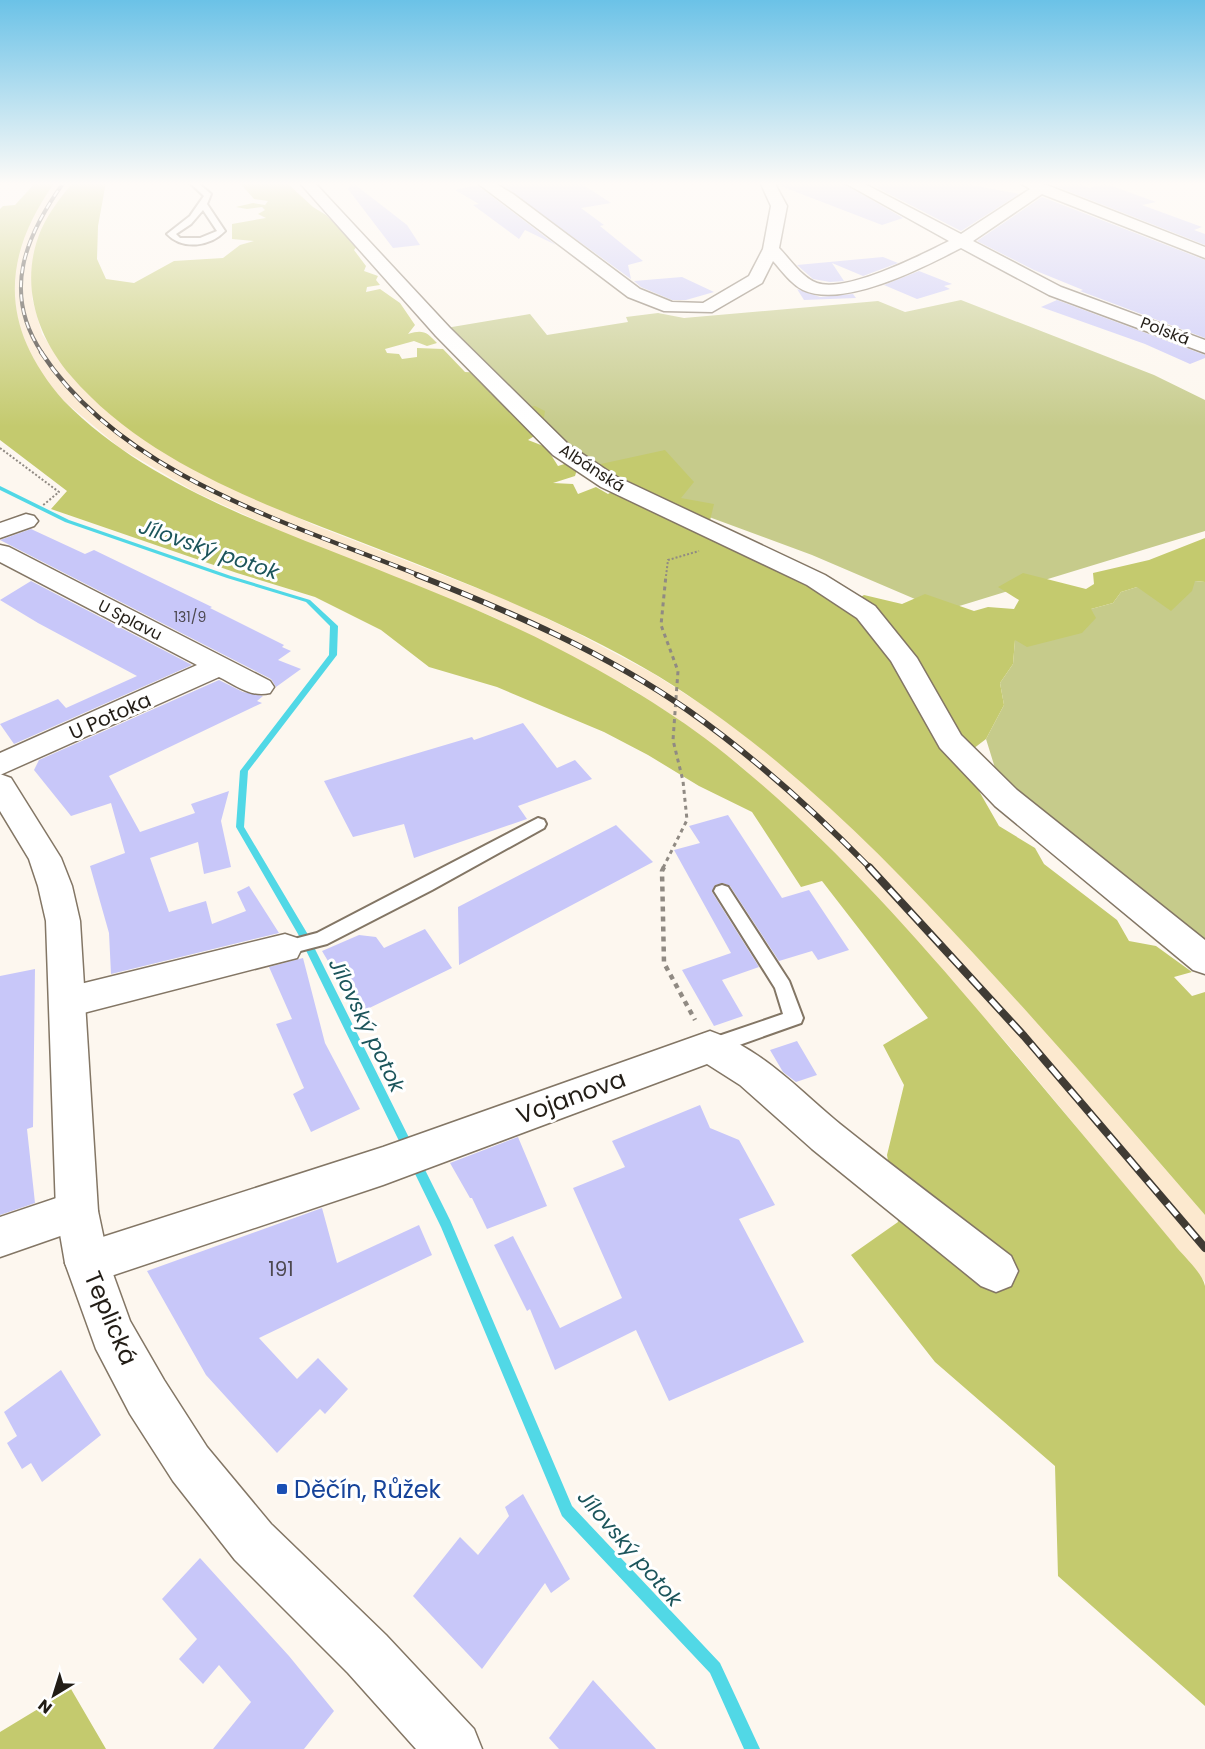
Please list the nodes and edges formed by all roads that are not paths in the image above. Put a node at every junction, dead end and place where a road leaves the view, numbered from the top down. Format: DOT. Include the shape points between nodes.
graph roads {
  1 [pos="382,264"];
  2 [pos="595,264"];
  3 [pos="764,264"];
  4 [pos="786,264"];
  5 [pos="912,264"];
  6 [pos="1005,264"];
  7 [pos="1205,347"];
  8 [pos="26,521"];
  9 [pos="0,531"];
  10 [pos="0,552"];
  11 [pos="219,666"];
  12 [pos="260,687"];
  13 [pos="0,765"];
  14 [pos="0,784"];
  15 [pos="538,824"];
  16 [pos="722,891"];
  17 [pos="285,948"];
  18 [pos="1205,960"];
  19 [pos="68,1002"];
  20 [pos="710,1047"];
  21 [pos="76,1211"];
  22 [pos="0,1237"];
  23 [pos="87,1263"];
  24 [pos="996,1271"];
  25 [pos="454,1749"];
  1 -- 18 [label="street, Albánská" via="443,332 561,450 609,482 816,580 866,612 903,658 950,741 1016,806"];
  2 -- 3 [label="street" via="634,293 670,307 706,308 756,279"];
  4 -- 5 [label="street" via="809,286 821,290 844,288"];
  6 -- 7 [label="street, Polská" via="1055,291"];
  8 -- 9 [label="street"];
  10 -- 11 [label="street, U Splavu"];
  11 -- 12 [label="street, U Splavu"];
  11 -- 13 [label="street, U Potoka"];
  14 -- 19 [label="street, Teplická" via="45,858 55,886 63,921"];
  15 -- 17 [label="lane" via="321,939"];
  16 -- 20 [label="lane" via="783,986 794,1018"];
  17 -- 19 [label="street"];
  19 -- 21 [label="street, Teplická"];
  20 -- 23 [label="street, Vojanova" via="383,1166"];
  20 -- 24 [label="street" via="754,1073 826,1136"];
  21 -- 22 [label="street"];
  21 -- 23 [label="street, Teplická"];
  23 -- 25 [label="street, Teplická" via="112,1334 190,1464 253,1542 367,1654"];
}
